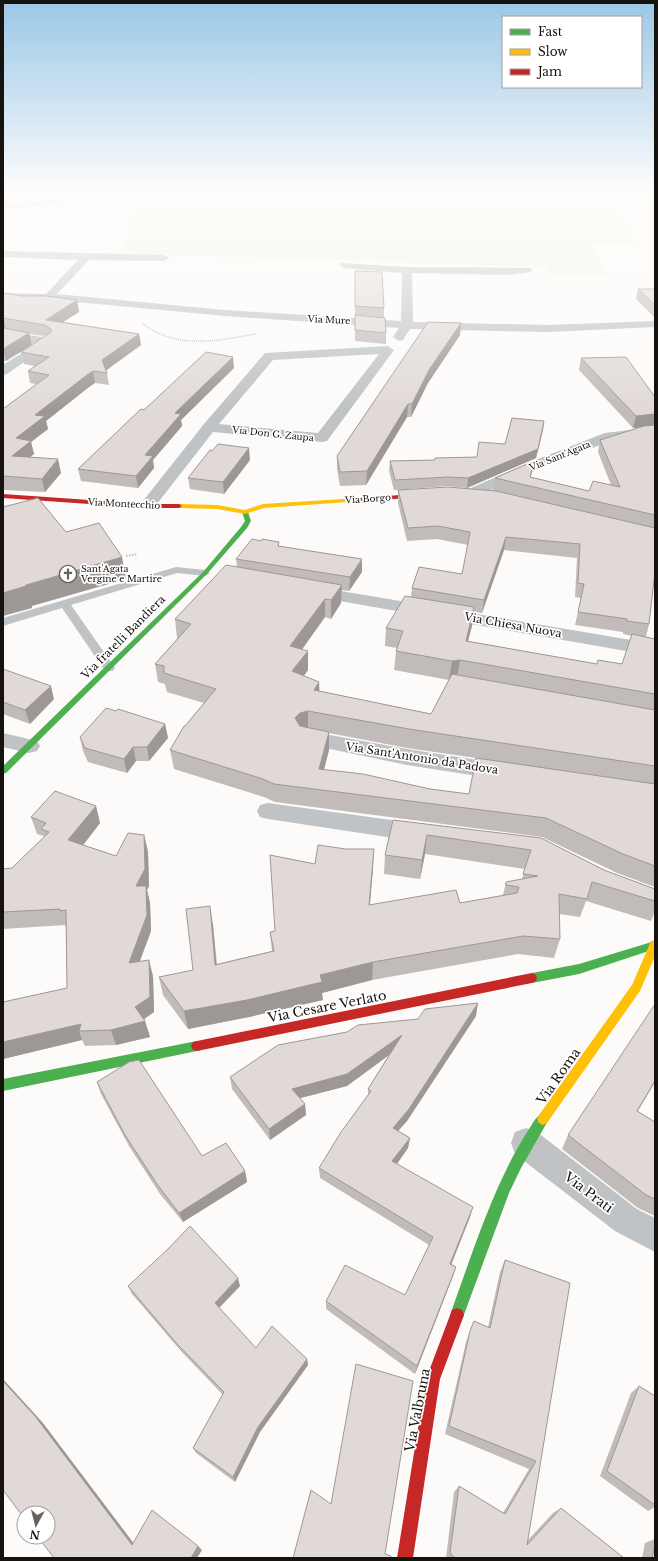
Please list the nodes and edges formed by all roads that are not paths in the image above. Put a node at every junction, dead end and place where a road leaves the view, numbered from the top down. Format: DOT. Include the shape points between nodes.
graph roads {
  1 [pos="77,267"];
  2 [pos="368,267"];
  3 [pos="407,270"];
  4 [pos="528,270"];
  5 [pos="3,296"];
  6 [pos="50,296"];
  7 [pos="407,324"];
  8 [pos="655,324"];
  9 [pos="6,335"];
  10 [pos="388,350"];
  11 [pos="3,371"];
  12 [pos="210,427"];
  13 [pos="655,431"];
  14 [pos="439,494"];
  15 [pos="466,494"];
  16 [pos="3,496"];
  17 [pos="488,496"];
  18 [pos="147,506"];
  19 [pos="245,512"];
  20 [pos="213,574"];
  21 [pos="292,587"];
  22 [pos="65,604"];
  23 [pos="3,622"];
  24 [pos="655,650"];
  25 [pos="109,668"];
  26 [pos="308,738"];
  27 [pos="3,740"];
  28 [pos="29,746"];
  29 [pos="3,771"];
  30 [pos="523,775"];
  31 [pos="268,811"];
  32 [pos="444,836"];
  33 [pos="655,945"];
  34 [pos="3,1085"];
  35 [pos="526,1143"];
  36 [pos="490,1226"];
  37 [pos="655,1236"];
  38 [pos="404,1558"];
  1 -- 6 [label="street"];
  2 -- 3 [label="street"];
  3 -- 4 [label="street"];
  3 -- 7 [label="street"];
  5 -- 6 [label="street, Via Mure"];
  6 -- 7 [label="street, Via Mure" via="322,320"];
  7 -- 8 [label="street, Via Mure" via="565,328"];
  7 -- 10 [label="street, Via Don G. Zaupa"];
  9 -- 11 [label="street" via="46,342"];
  10 -- 12 [label="street, Via Don G. Zaupa" via="269,356"];
  10 -- 12 [label="street, Via Don G. Zaupa" via="322,438"];
  12 -- 18 [label="street, Via Don G. Zaupa"];
  13 -- 15 [label="street, Via Sant'Agata" via="610,436"];
  14 -- 19 [label="street, Via Borgo" via="263,506"];
  15 -- 17 [label="street"];
  16 -- 18 [label="street, Via Montecchio"];
  18 -- 19 [label="street, Via Montecchio" via="217,507"];
  19 -- 20 [label="street, Via fratelli Bandiera" via="248,521"];
  20 -- 22 [label="lane" via="176,570"];
  20 -- 25 [label="street, Via fratelli Bandiera"];
  21 -- 24 [label="street, Via Chiesa Nuova"];
  22 -- 23 [label="lane"];
  22 -- 25 [label="lane"];
  25 -- 28 [label="street, Via fratelli Bandiera"];
  26 -- 30 [label="street, Via Sant'Antonio da Padova"];
  27 -- 28 [label="street"];
  28 -- 29 [label="street, Via fratelli Bandiera"];
  31 -- 32 [label="street"];
  33 -- 34 [label="street, Via Cesare Verlato" via="579,969"];
  33 -- 35 [label="street, Via Roma" via="636,988"];
  35 -- 36 [label="street, Via Roma"];
  35 -- 37 [label="street, Via Prati" via="626,1220"];
  36 -- 38 [label="street, Via Valbruna" via="433,1379"];
}
